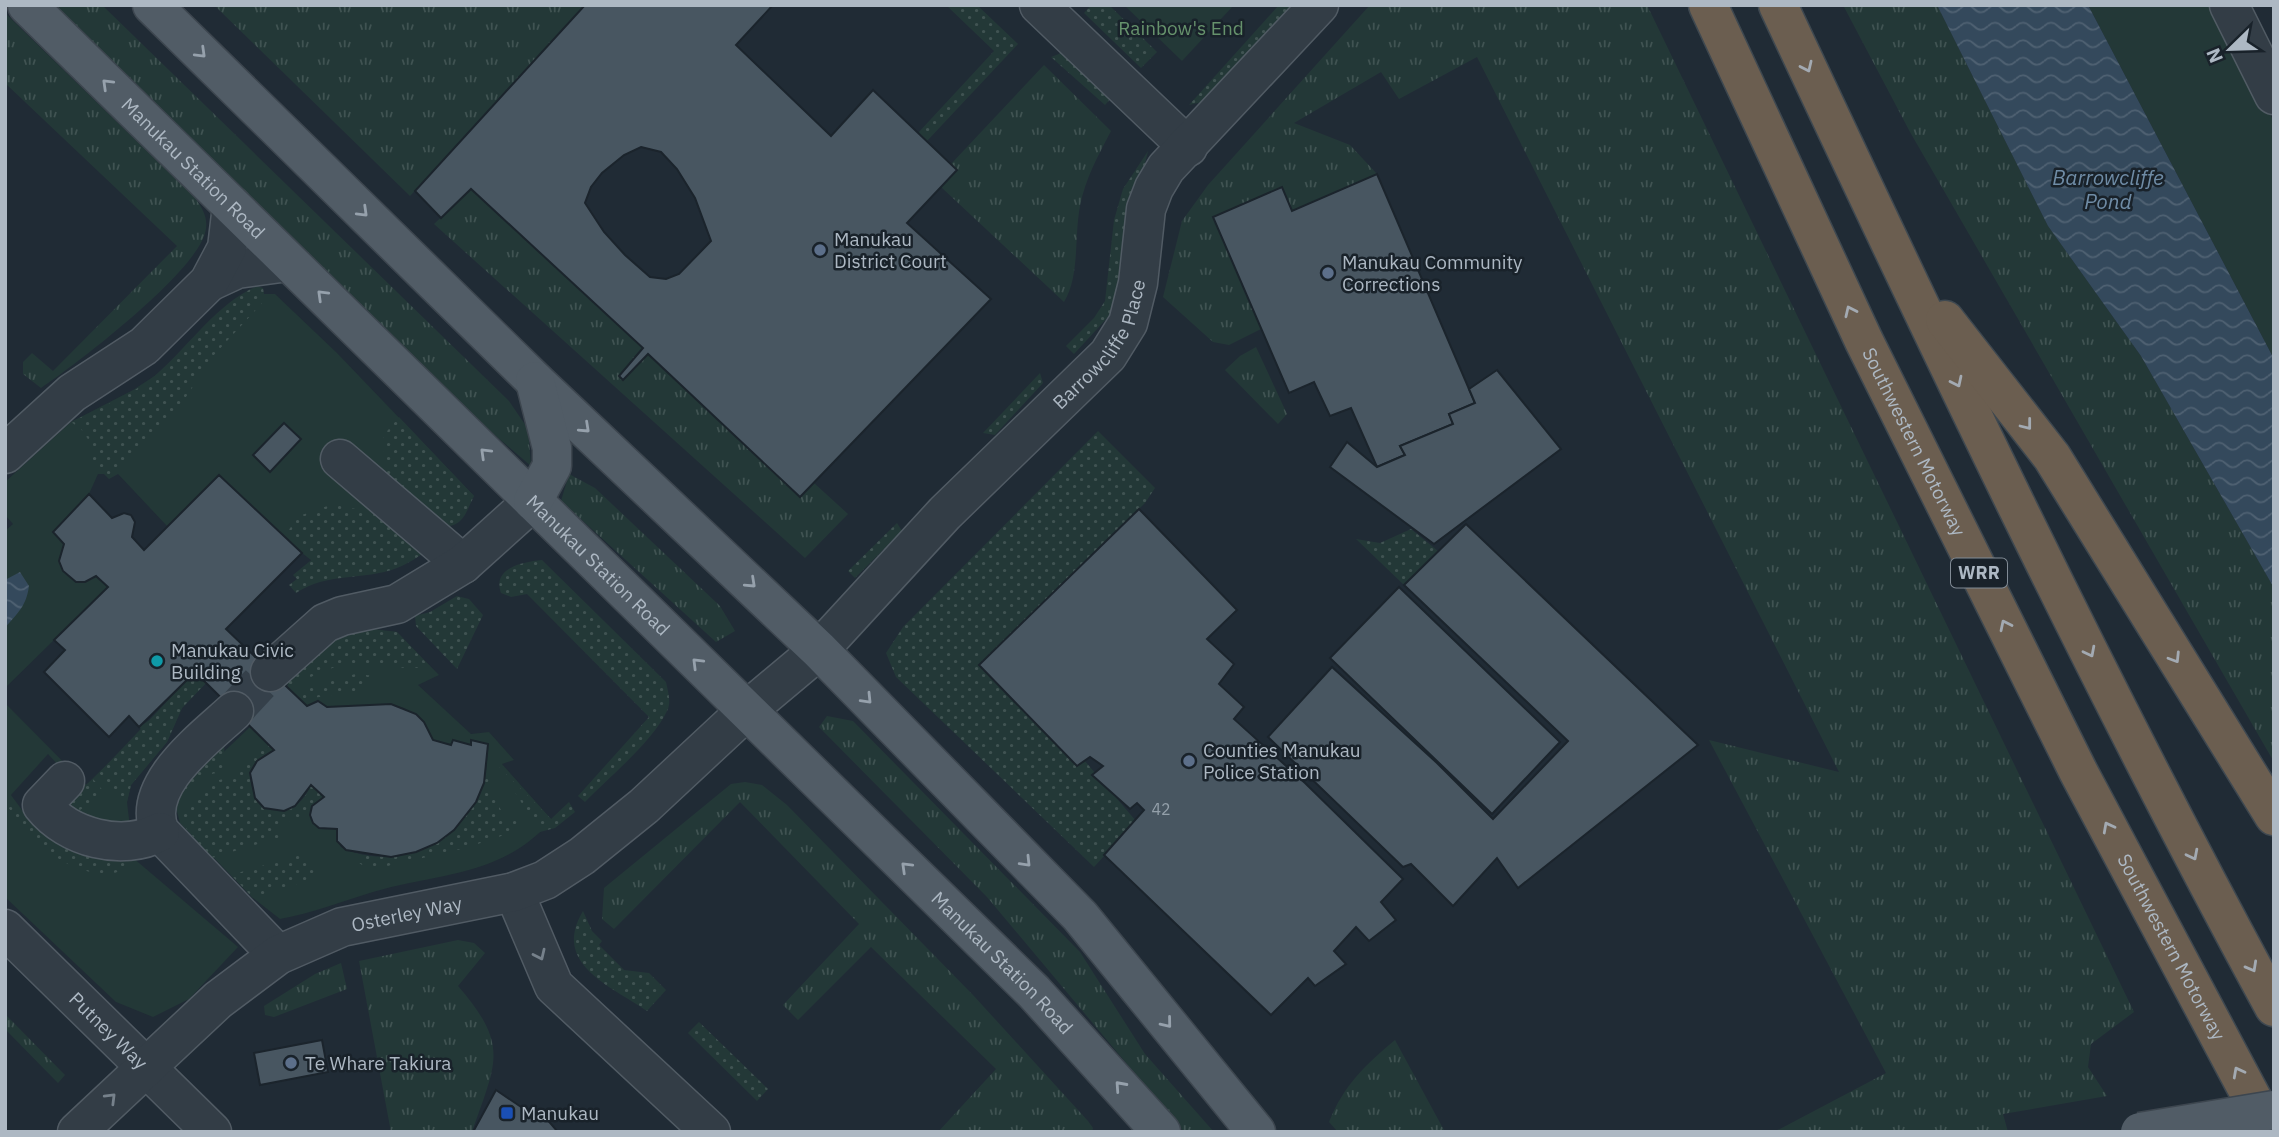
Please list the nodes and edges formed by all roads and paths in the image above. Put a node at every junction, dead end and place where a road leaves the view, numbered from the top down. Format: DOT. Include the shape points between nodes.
graph roads {
  1 [pos="27,5"];
  2 [pos="152,5"];
  3 [pos="1039,5"];
  4 [pos="1319,5"];
  5 [pos="1708,5"];
  6 [pos="1778,5"];
  7 [pos="2229,5"];
  8 [pos="2274,95"];
  9 [pos="1188,147"];
  10 [pos="232,206"];
  11 [pos="1895,255"];
  12 [pos="288,262"];
  13 [pos="209,282"];
  14 [pos="535,381"];
  15 [pos="5,454"];
  16 [pos="340,460"];
  17 [pos="533,501"];
  18 [pos="463,564"];
  19 [pos="820,650"];
  20 [pos="270,672"];
  21 [pos="234,710"];
  22 [pos="745,712"];
  23 [pos="65,781"];
  24 [pos="2274,816"];
  25 [pos="160,832"];
  26 [pos="514,892"];
  27 [pos="5,929"];
  28 [pos="278,955"];
  29 [pos="2274,1007"];
  30 [pos="148,1066"];
  31 [pos="2274,1110"];
  32 [pos="77,1132"];
  33 [pos="212,1132"];
  34 [pos="710,1132"];
  35 [pos="1161,1132"];
  36 [pos="1256,1132"];
  37 [pos="2140,1132"];
  38 [pos="2270,1132"];
  10 -- 1 [label="main road, Manukau Station Road, one-way"];
  2 -- 14 [label="main road, one-way"];
  3 -- 9 [label="street"];
  4 -- 9 [label="street, Barrowcliffe Place"];
  38 -- 5 [label="highway, Southwestern Motorway / WRR, one-way" via="2078,771 1864,341"];
  6 -- 11 [label="highway, one-way"];
  7 -- 8 [label="street"];
  9 -- 19 [label="street, Barrowcliffe Place" via="1166,168 1154,188 1146,209 1131,312 1108,355 937,521"];
  10 -- 12 [label="main road, Manukau Station Road"];
  10 -- 13 [label="street" via="227,248"];
  11 -- 24 [label="highway, one-way" via="2052,457"];
  11 -- 29 [label="highway, one-way" via="2088,649"];
  12 -- 13 [label="street" via="237,269"];
  17 -- 12 [label="main road, Manukau Station Road, one-way"];
  13 -- 15 [label="street" via="144,346 72,393"];
  14 -- 17 [label="main road" via="552,448 552,466"];
  14 -- 19 [label="main road, one-way"];
  16 -- 18 [label="street"];
  17 -- 18 [label="street"];
  22 -- 17 [label="main road, Manukau Station Road, one-way"];
  18 -- 20 [label="street" via="397,604 325,623"];
  19 -- 22 [label="street, Barrowcliffe Place"];
  19 -- 36 [label="main road, one-way" via="1080,916"];
  21 -- 25 [label="street" via="169,775 156,797 154,819"];
  22 -- 26 [label="street, Osterley Way" via="605,840 545,880"];
  35 -- 22 [label="main road, Manukau Station Road, one-way" via="1034,992"];
  23 -- 25 [label="street" via="42,805 66,828 121,842 147,839"];
  25 -- 28 [label="street"];
  26 -- 28 [label="street, Osterley Way" via="342,927"];
  26 -- 34 [label="street, one-way" via="554,986"];
  27 -- 30 [label="street, Putney Way"];
  28 -- 30 [label="street, Osterley Way" via="218,1000"];
  32 -- 30 [label="street, Osterley Way, one-way"];
  30 -- 33 [label="street, Putney Way"];
  31 -- 37 [label="main road, bridge"];
}
